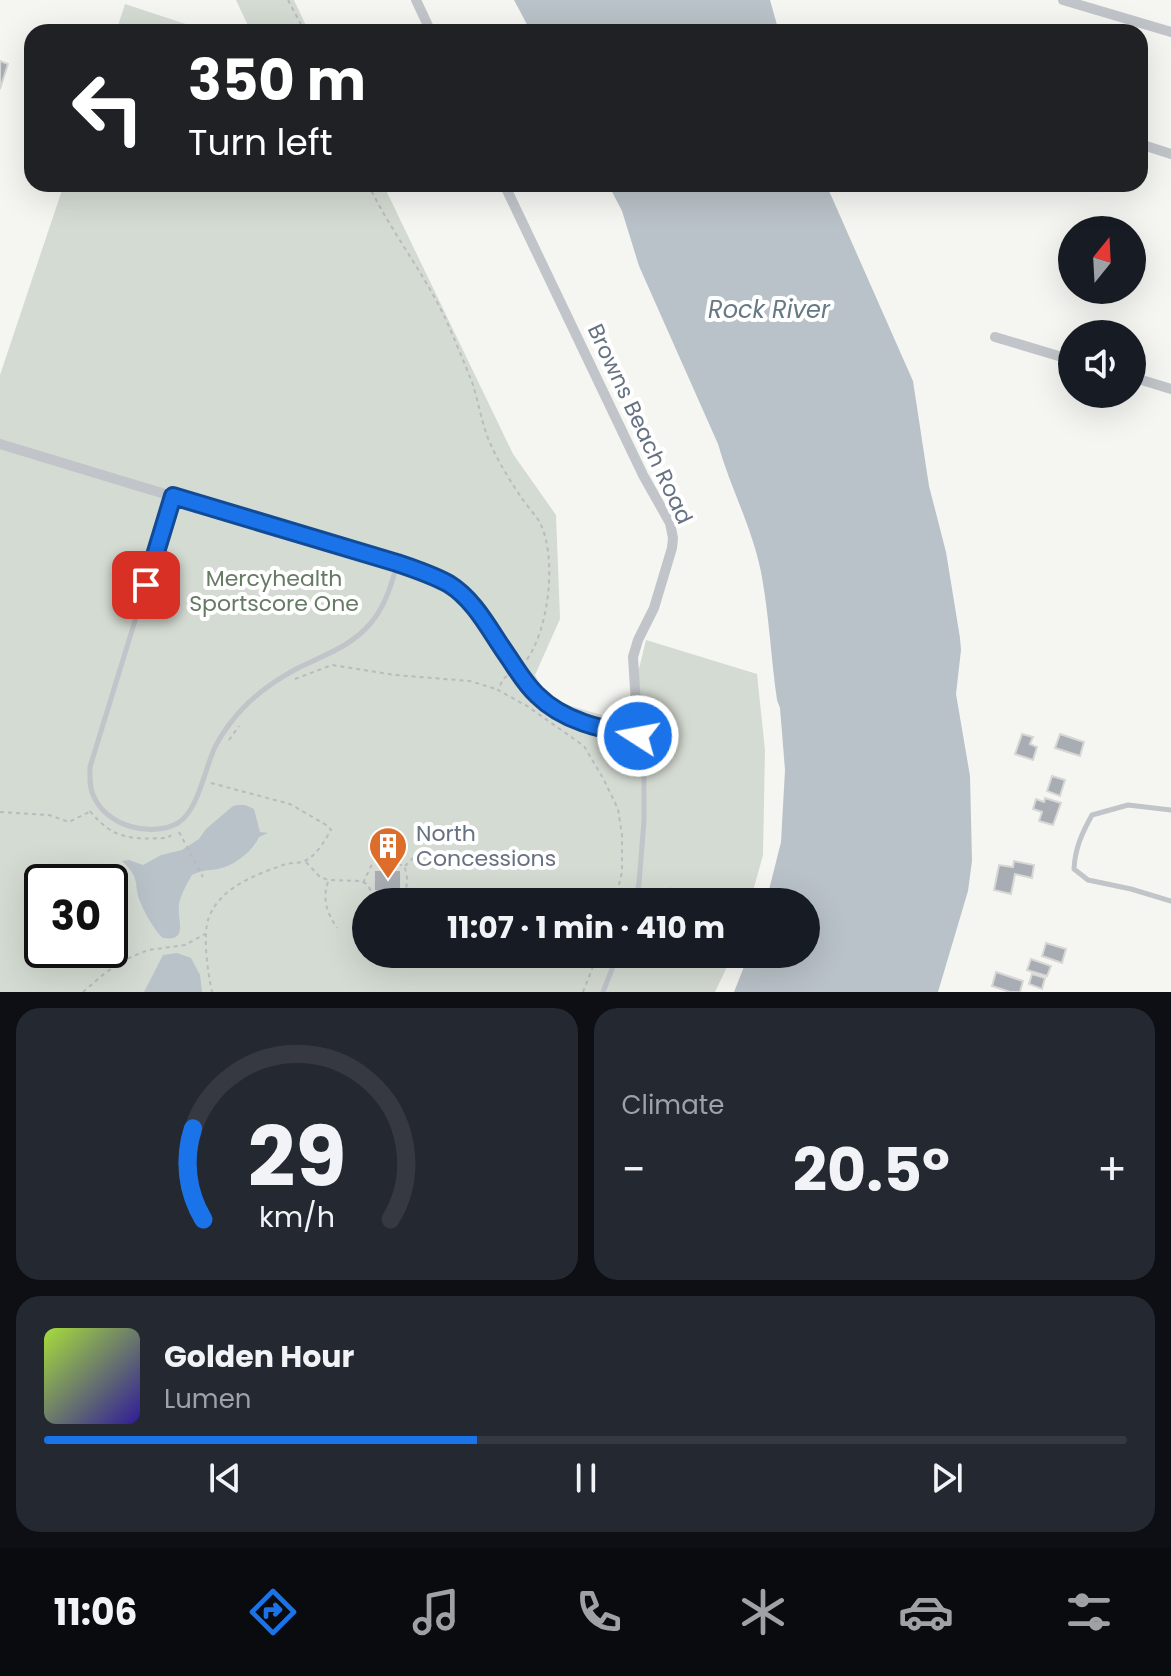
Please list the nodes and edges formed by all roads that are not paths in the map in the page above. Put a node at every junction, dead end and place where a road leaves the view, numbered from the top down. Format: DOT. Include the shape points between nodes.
graph roads {
  1 [pos="416,0"];
  2 [pos="1063,0"];
  3 [pos="427,24"];
  4 [pos="1144,24"];
  5 [pos="1148,25"];
  6 [pos="1171,32"];
  7 [pos="1148,147"];
  8 [pos="1171,154"];
  9 [pos="508,192"];
  10 [pos="995,337"];
  11 [pos="1058,356"];
  12 [pos="1146,381"];
  13 [pos="1171,389"];
  14 [pos="0,444"];
  15 [pos="173,496"];
  16 [pos="397,563"];
  17 [pos="638,736"];
  18 [pos="1171,810"];
  19 [pos="638,888"];
  20 [pos="1171,901"];
  21 [pos="612,968"];
  22 [pos="603,992"];
  1 -- 3 [label="street"];
  2 -- 4 [label="street"];
  5 -- 6 [label="street"];
  7 -- 8 [label="street"];
  9 -- 17 [label="street, Browns Beach Road" via="670,523 672,548 633,657"];
  10 -- 11 [label="street"];
  12 -- 13 [label="street"];
  14 -- 15 [label="street"];
  15 -- 16 [label="street"];
  15 -- 16 [label="lane" via="90,767 90,785 100,807 133,828 158,829 187,815 226,728 279,678 342,648 372,623 391,588"];
  16 -- 17 [label="street" via="429,574 461,594 535,694 554,709 599,728"];
  17 -- 19 [label="lane" via="644,761"];
  18 -- 20 [label="lane" via="1128,805 1092,815 1080,837 1074,869 1088,880"];
  21 -- 22 [label="lane"];
}
